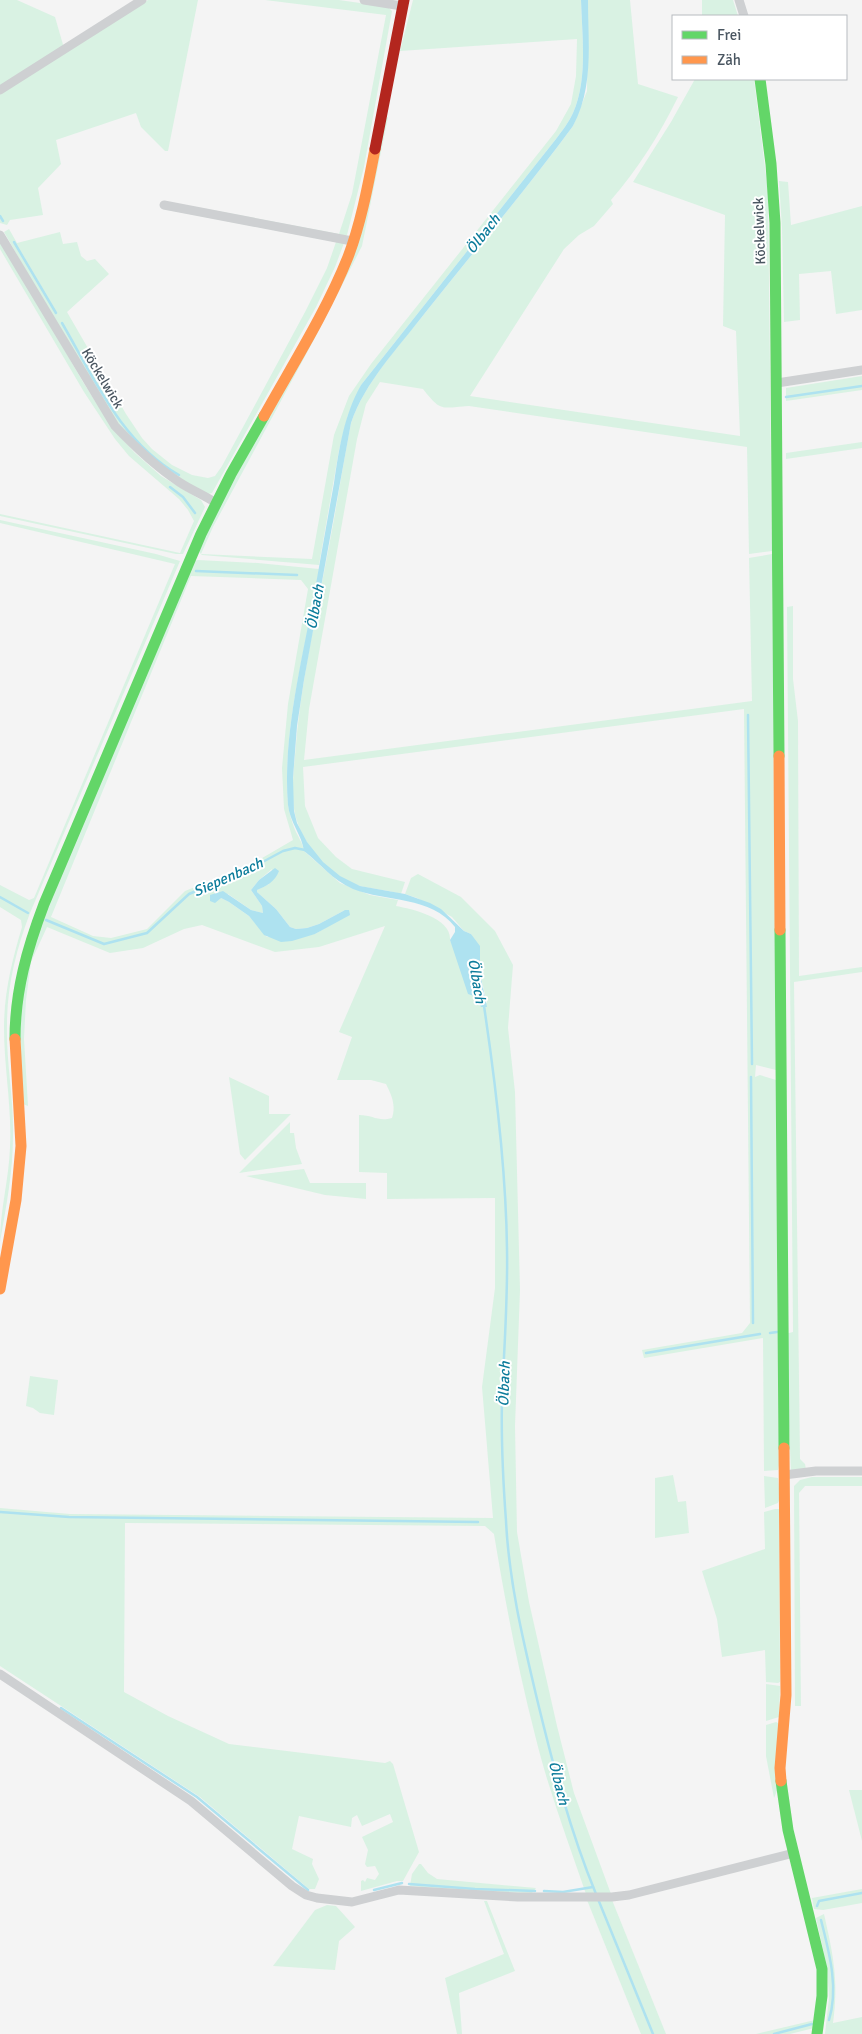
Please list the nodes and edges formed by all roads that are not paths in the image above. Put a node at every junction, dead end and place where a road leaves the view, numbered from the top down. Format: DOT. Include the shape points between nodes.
graph roads {
  1 [pos="142,0"];
  2 [pos="364,0"];
  3 [pos="739,0"];
  4 [pos="403,3"];
  5 [pos="744,15"];
  6 [pos="760,80"];
  7 [pos="0,90"];
  8 [pos="164,205"];
  9 [pos="0,235"];
  10 [pos="352,241"];
  11 [pos="862,370"];
  12 [pos="777,383"];
  13 [pos="216,503"];
  14 [pos="0,1289"];
  15 [pos="862,1471"];
  16 [pos="784,1475"];
  17 [pos="0,1674"];
  18 [pos="794,1853"];
  19 [pos="817,2034"];
  1 -- 7 [label="street"];
  2 -- 4 [label="street"];
  3 -- 5 [label="street"];
  4 -- 10 [label="street" via="367,192"];
  6 -- 12 [label="street, Köckelwick" via="775,223"];
  8 -- 10 [label="street"];
  9 -- 13 [label="street, Köckelwick" via="115,426 157,467"];
  10 -- 13 [label="street" via="321,313"];
  11 -- 12 [label="street"];
  12 -- 16 [label="street, Köckelwick"];
  13 -- 14 [label="street" via="25,954 16,1007 21,1120 19,1172"];
  15 -- 16 [label="street"];
  16 -- 18 [label="street, Köckelwick" via="786,1695 780,1768 782,1796"];
  17 -- 18 [label="street" via="191,1801 292,1886 317,1898 352,1902 398,1890 518,1897 612,1897"];
  18 -- 19 [label="street, Köckelwick" via="822,1969"];
}
